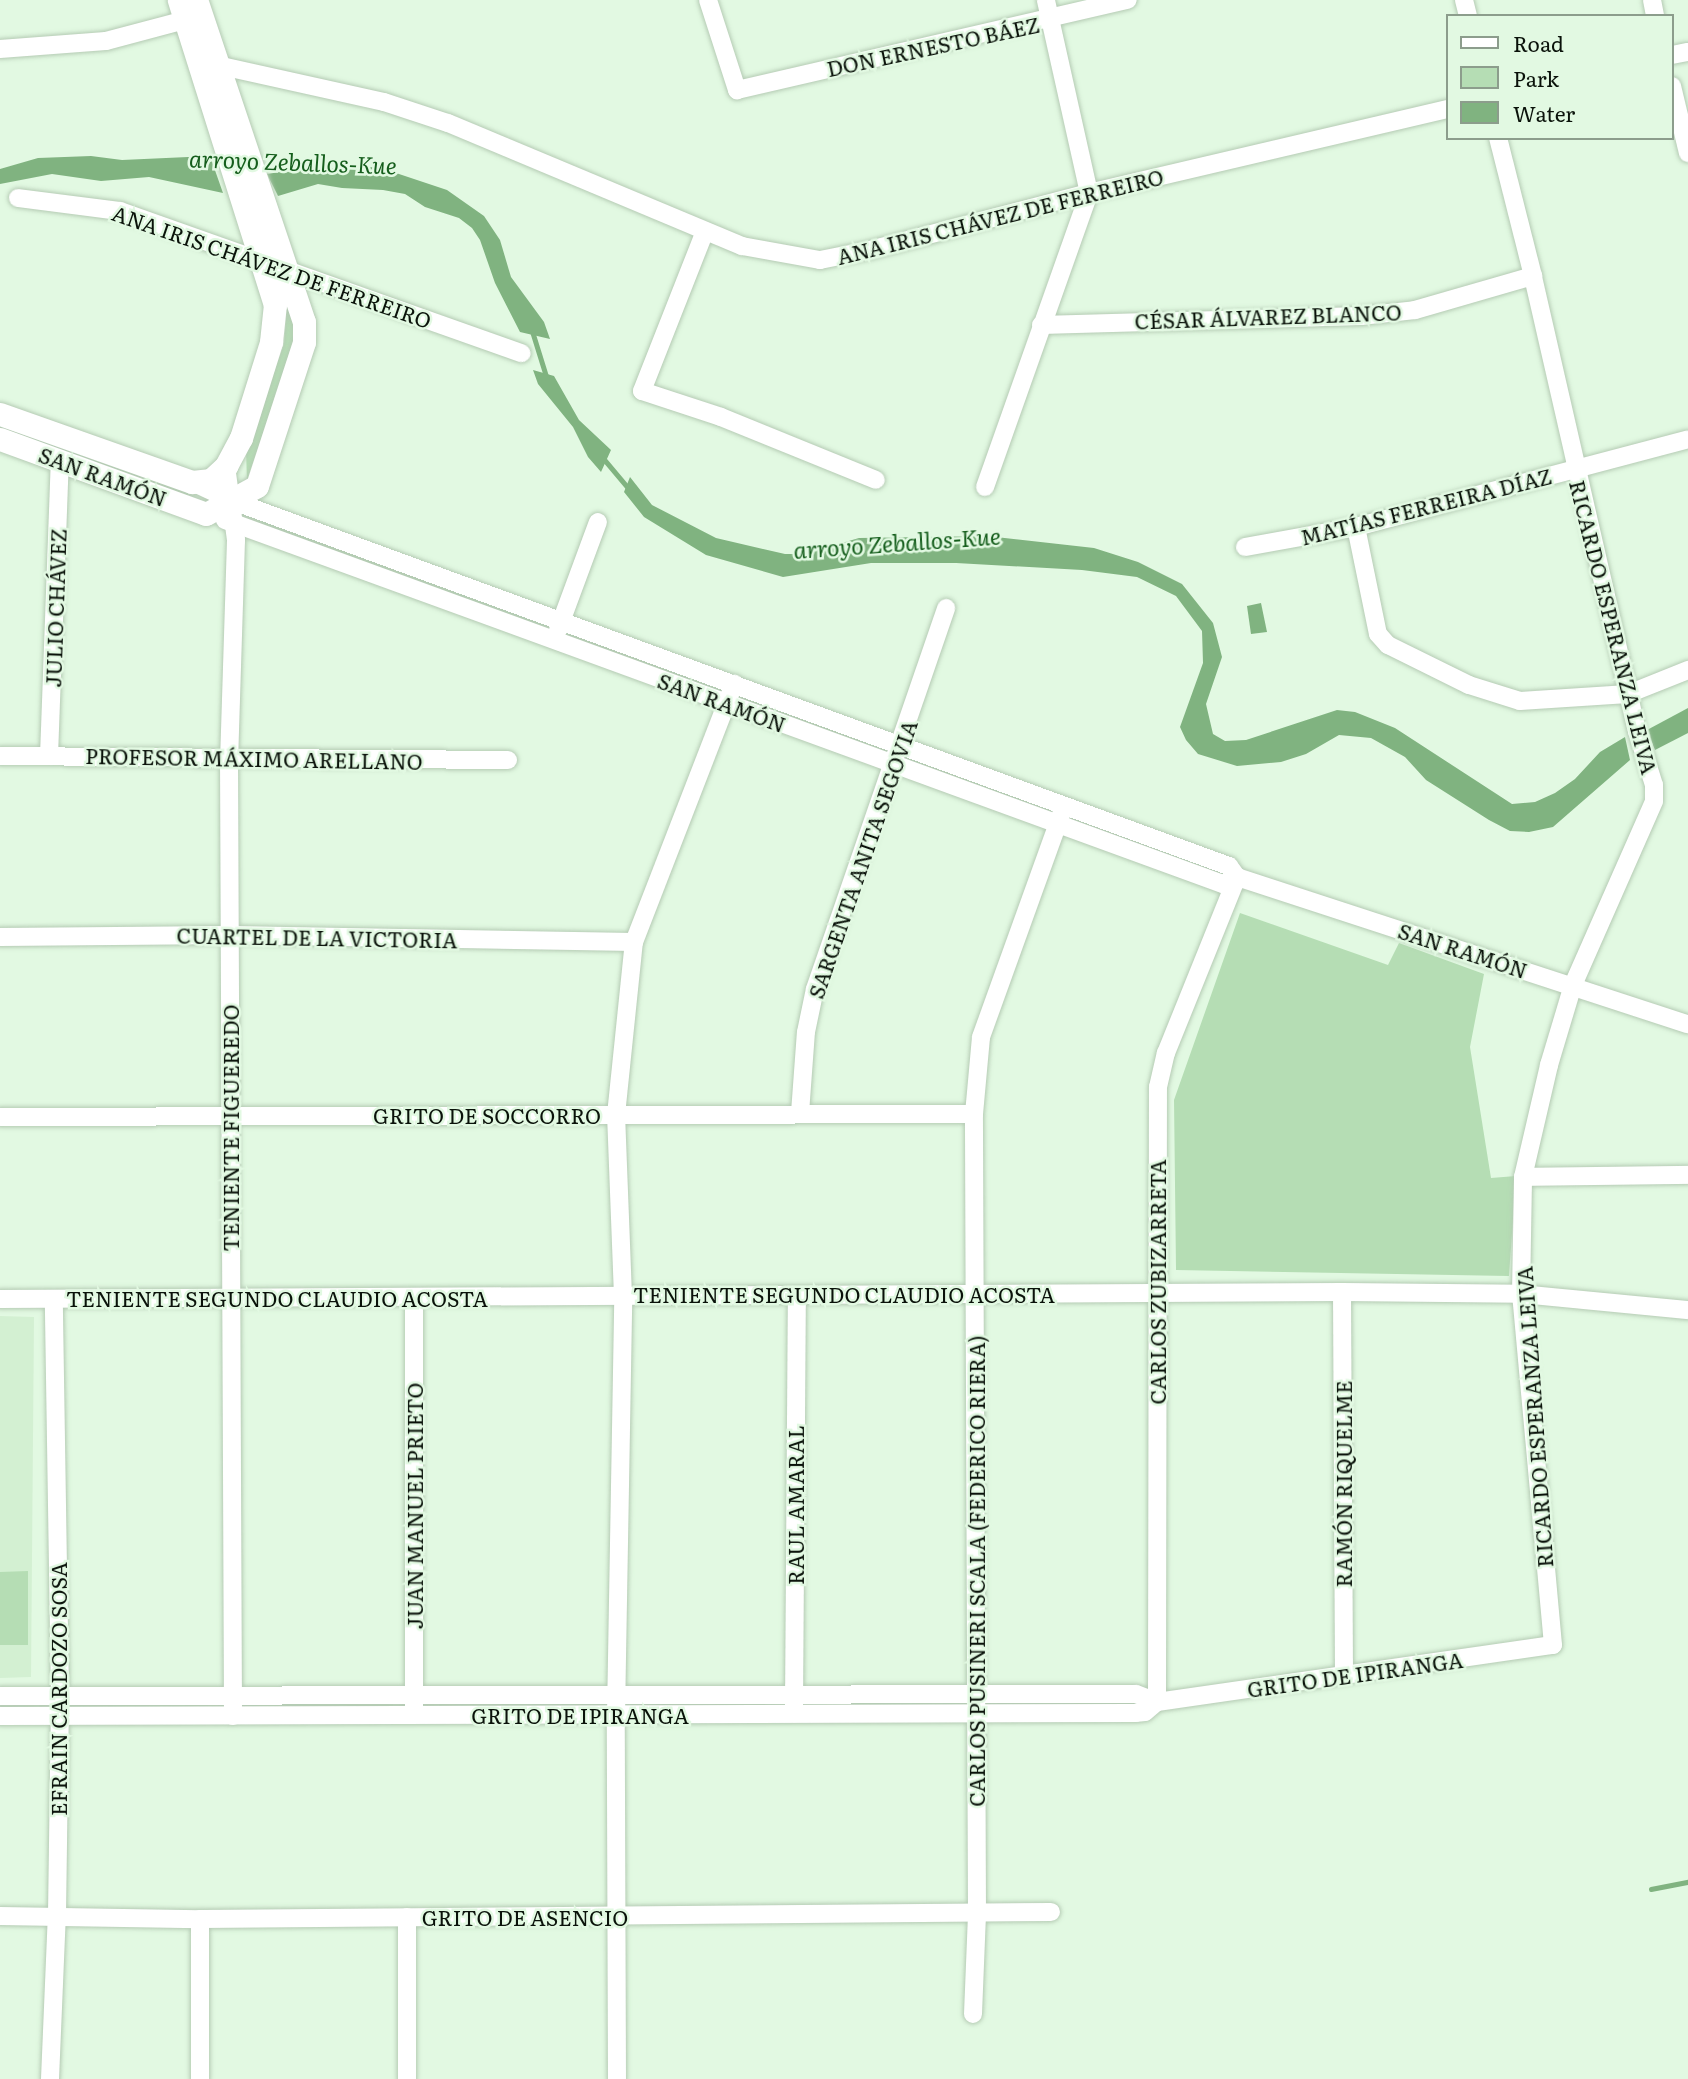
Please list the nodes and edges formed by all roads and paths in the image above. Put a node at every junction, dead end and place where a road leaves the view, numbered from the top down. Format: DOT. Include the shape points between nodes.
graph roads {
  1 [pos="708,0"];
  2 [pos="1046,0"];
  3 [pos="1128,0"];
  4 [pos="190,9"];
  5 [pos="1051,20"];
  6 [pos="0,49"];
  7 [pos="209,67"];
  8 [pos="1674,94"];
  9 [pos="1446,109"];
  10 [pos="1499,140"];
  11 [pos="1688,153"];
  12 [pos="1089,193"];
  13 [pos="18,198"];
  14 [pos="258,215"];
  15 [pos="705,231"];
  16 [pos="263,261"];
  17 [pos="287,268"];
  18 [pos="1533,276"];
  19 [pos="1041,325"];
  20 [pos="522,353"];
  21 [pos="0,414"];
  22 [pos="0,439"];
  23 [pos="1688,439"];
  24 [pos="60,459"];
  25 [pos="226,466"];
  26 [pos="1575,470"];
  27 [pos="876,480"];
  28 [pos="192,482"];
  29 [pos="985,487"];
  30 [pos="242,514"];
  31 [pos="598,522"];
  32 [pos="1356,527"];
  33 [pos="1245,547"];
  34 [pos="946,608"];
  35 [pos="561,621"];
  36 [pos="554,640"];
  37 [pos="1688,670"];
  38 [pos="734,684"];
  39 [pos="1628,694"];
  40 [pos="726,704"];
  41 [pos="901,746"];
  42 [pos="0,756"];
  43 [pos="49,756"];
  44 [pos="229,757"];
  45 [pos="508,761"];
  46 [pos="894,765"];
  47 [pos="1064,806"];
  48 [pos="1057,825"];
  49 [pos="1237,877"];
  50 [pos="229,935"];
  51 [pos="0,937"];
  52 [pos="634,942"];
  53 [pos="1573,985"];
  54 [pos="1688,1024"];
  55 [pos="800,1114"];
  56 [pos="974,1114"];
  57 [pos="616,1115"];
  58 [pos="231,1116"];
  59 [pos="0,1117"];
  60 [pos="1688,1175"];
  61 [pos="1523,1177"];
  62 [pos="1342,1292"];
  63 [pos="976,1293"];
  64 [pos="1157,1293"];
  65 [pos="1521,1294"];
  66 [pos="230,1296"];
  67 [pos="623,1296"];
  68 [pos="797,1296"];
  69 [pos="414,1297"];
  70 [pos="0,1299"];
  71 [pos="54,1299"];
  72 [pos="1688,1310"];
  73 [pos="1553,1645"];
  74 [pos="1344,1675"];
  75 [pos="618,1694"];
  76 [pos="975,1694"];
  77 [pos="794,1695"];
  78 [pos="0,1696"];
  79 [pos="60,1696"];
  80 [pos="233,1696"];
  81 [pos="415,1696"];
  82 [pos="1157,1702"];
  83 [pos="794,1714"];
  84 [pos="975,1714"];
  85 [pos="414,1715"];
  86 [pos="616,1715"];
  87 [pos="0,1716"];
  88 [pos="60,1716"];
  89 [pos="233,1716"];
  90 [pos="1051,1912"];
  91 [pos="977,1913"];
  92 [pos="57,1915"];
  93 [pos="0,1916"];
  94 [pos="407,1917"];
  95 [pos="616,1917"];
  96 [pos="200,1919"];
  97 [pos="973,2014"];
  98 [pos="50,2079"];
  99 [pos="200,2079"];
  100 [pos="407,2079"];
  101 [pos="617,2079"];
  1 -- 5 [label="street, DON ERNESTO BÁEZ" via="737,90"];
  2 -- 5 [label="street"];
  3 -- 5 [label="street, DON ERNESTO BÁEZ"];
  4 -- 6 [label="street" via="106,41"];
  4 -- 7 [label="street"];
  5 -- 12 [label="street"];
  7 -- 14 [label="street"];
  7 -- 15 [label="street, ANA IRIS CHÁVEZ DE FERREIRO" via="384,102 448,123"];
  8 -- 11 [label="street"];
  9 -- 12 [label="street, ANA IRIS CHÁVEZ DE FERREIRO"];
  10 -- 18 [label="street, RICARDO ESPERANZA LEIVA"];
  12 -- 15 [label="street, ANA IRIS CHÁVEZ DE FERREIRO" via="820,260 743,246"];
  12 -- 19 [label="street"];
  13 -- 16 [label="street, ANA IRIS CHÁVEZ DE FERREIRO" via="120,211"];
  14 -- 16 [label="street"];
  14 -- 17 [label="street"];
  15 -- 27 [label="street" via="642,391 721,417"];
  16 -- 17 [label="street, ANA IRIS CHÁVEZ DE FERREIRO"];
  16 -- 25 [label="street" via="275,305 271,342 241,438"];
  17 -- 20 [label="street, ANA IRIS CHÁVEZ DE FERREIRO"];
  17 -- 30 [label="street" via="303,322 304,342"];
  18 -- 19 [label="street, CÉSAR ÁLVAREZ BLANCO" via="1415,310 1361,316"];
  18 -- 26 [label="street, RICARDO ESPERANZA LEIVA"];
  19 -- 29 [label="street"];
  21 -- 28 [label="street, SAN RAMÓN"];
  22 -- 24 [label="street, SAN RAMÓN"];
  23 -- 26 [label="street, MATÍAS FERREIRA DÍAZ"];
  24 -- 30 [label="street, SAN RAMÓN" via="206,514"];
  24 -- 43 [label="street, JULIO CHÁVEZ"];
  25 -- 28 [label="street, SAN RAMÓN" via="211,480"];
  25 -- 30 [label="street, TENIENTE FIGUEREDO"];
  26 -- 32 [label="street, MATÍAS FERREIRA DÍAZ"];
  26 -- 39 [label="street, RICARDO ESPERANZA LEIVA"];
  28 -- 30 [label="street, SAN RAMÓN"];
  30 -- 35 [label="street, SAN RAMÓN"];
  30 -- 36 [label="street, SAN RAMÓN"];
  30 -- 44 [label="street, TENIENTE FIGUEREDO"];
  31 -- 35 [label="street"];
  32 -- 33 [label="street, MATÍAS FERREIRA DÍAZ"];
  32 -- 39 [label="street" via="1378,634 1388,645 1469,685 1520,701"];
  34 -- 41 [label="street, SARGENTA ANITA SEGOVIA"];
  35 -- 36 [label="street"];
  35 -- 38 [label="street, SAN RAMÓN"];
  36 -- 40 [label="street, SAN RAMÓN"];
  37 -- 39 [label="street"];
  38 -- 40 [label="street"];
  38 -- 41 [label="street, SAN RAMÓN"];
  39 -- 53 [label="street, RICARDO ESPERANZA LEIVA" via="1654,785 1654,801"];
  40 -- 46 [label="street, SAN RAMÓN"];
  40 -- 52 [label="street"];
  41 -- 46 [label="street, SARGENTA ANITA SEGOVIA"];
  41 -- 47 [label="street, SAN RAMÓN"];
  42 -- 43 [label="street, PROFESOR MÁXIMO ARELLANO"];
  43 -- 44 [label="street, PROFESOR MÁXIMO ARELLANO"];
  44 -- 45 [label="street, PROFESOR MÁXIMO ARELLANO"];
  44 -- 50 [label="street, TENIENTE FIGUEREDO"];
  46 -- 48 [label="street, SAN RAMÓN"];
  46 -- 55 [label="street, SARGENTA ANITA SEGOVIA" via="815,989 806,1032"];
  47 -- 48 [label="street, CARLOS PUSINERI SCALA (FEDERICO RIERA)"];
  47 -- 49 [label="street, SAN RAMÓN" via="1229,866"];
  48 -- 49 [label="street, SAN RAMÓN" via="1223,884"];
  48 -- 56 [label="street, CARLOS PUSINERI SCALA (FEDERICO RIERA)" via="981,1037"];
  49 -- 53 [label="street, SAN RAMÓN"];
  49 -- 64 [label="street, CARLOS ZUBIZARRETA" via="1166,1053 1158,1087"];
  50 -- 51 [label="street, CUARTEL DE LA VICTORIA"];
  50 -- 52 [label="street, CUARTEL DE LA VICTORIA"];
  50 -- 58 [label="street, TENIENTE FIGUEREDO"];
  52 -- 57 [label="street"];
  53 -- 54 [label="street, SAN RAMÓN"];
  53 -- 61 [label="street, RICARDO ESPERANZA LEIVA"];
  55 -- 56 [label="street, GRITO DE SOCCORRO"];
  55 -- 57 [label="street, GRITO DE SOCCORRO"];
  56 -- 63 [label="street, CARLOS PUSINERI SCALA (FEDERICO RIERA)"];
  57 -- 58 [label="street, GRITO DE SOCCORRO"];
  57 -- 67 [label="street"];
  58 -- 59 [label="street, GRITO DE SOCCORRO"];
  58 -- 66 [label="street, TENIENTE FIGUEREDO"];
  60 -- 61 [label="street"];
  61 -- 65 [label="street, RICARDO ESPERANZA LEIVA"];
  62 -- 64 [label="street, TENIENTE SEGUNDO CLAUDIO ACOSTA"];
  62 -- 65 [label="street, TENIENTE SEGUNDO CLAUDIO ACOSTA"];
  62 -- 74 [label="street, RAMÓN RIQUELME"];
  63 -- 64 [label="street, TENIENTE SEGUNDO CLAUDIO ACOSTA"];
  63 -- 68 [label="street, TENIENTE SEGUNDO CLAUDIO ACOSTA"];
  63 -- 76 [label="street, CARLOS PUSINERI SCALA (FEDERICO RIERA)"];
  64 -- 82 [label="street, CARLOS ZUBIZARRETA"];
  65 -- 72 [label="street, TENIENTE SEGUNDO CLAUDIO ACOSTA"];
  65 -- 73 [label="street, RICARDO ESPERANZA LEIVA"];
  66 -- 69 [label="street, TENIENTE SEGUNDO CLAUDIO ACOSTA"];
  66 -- 71 [label="street, TENIENTE SEGUNDO CLAUDIO ACOSTA"];
  66 -- 80 [label="street, TENIENTE FIGUEREDO"];
  67 -- 68 [label="street, TENIENTE SEGUNDO CLAUDIO ACOSTA"];
  67 -- 69 [label="street, TENIENTE SEGUNDO CLAUDIO ACOSTA"];
  67 -- 75 [label="street"];
  68 -- 77 [label="street, RAUL AMARAL"];
  69 -- 81 [label="street, JUAN MANUEL PRIETO"];
  70 -- 71 [label="street, TENIENTE SEGUNDO CLAUDIO ACOSTA"];
  71 -- 79 [label="street, EFRAIN CARDOZO SOSA"];
  73 -- 74 [label="street, GRITO DE IPIRANGA"];
  74 -- 82 [label="street, GRITO DE IPIRANGA"];
  75 -- 77 [label="street, GRITO DE IPIRANGA"];
  75 -- 81 [label="street, GRITO DE IPIRANGA"];
  75 -- 86 [label="street"];
  76 -- 77 [label="street, GRITO DE IPIRANGA"];
  76 -- 82 [label="street, GRITO DE IPIRANGA" via="1136,1694"];
  76 -- 84 [label="street, CARLOS PUSINERI SCALA (FEDERICO RIERA)"];
  77 -- 83 [label="street, RAUL AMARAL"];
  78 -- 79 [label="street, GRITO DE IPIRANGA"];
  79 -- 80 [label="street, GRITO DE IPIRANGA"];
  79 -- 88 [label="street, EFRAIN CARDOZO SOSA"];
  80 -- 81 [label="street, GRITO DE IPIRANGA"];
  80 -- 89 [label="street, TENIENTE FIGUEREDO"];
  81 -- 85 [label="street, JUAN MANUEL PRIETO"];
  82 -- 84 [label="street, GRITO DE IPIRANGA" via="1145,1712 1135,1713"];
  83 -- 84 [label="street, GRITO DE IPIRANGA"];
  83 -- 86 [label="street, GRITO DE IPIRANGA"];
  84 -- 91 [label="street, CARLOS PUSINERI SCALA (FEDERICO RIERA)"];
  85 -- 86 [label="street, GRITO DE IPIRANGA"];
  85 -- 89 [label="street, GRITO DE IPIRANGA"];
  86 -- 95 [label="street"];
  87 -- 88 [label="street, GRITO DE IPIRANGA"];
  88 -- 89 [label="street, GRITO DE IPIRANGA"];
  88 -- 92 [label="street, EFRAIN CARDOZO SOSA"];
  90 -- 91 [label="street, GRITO DE ASENCIO"];
  91 -- 95 [label="street, GRITO DE ASENCIO"];
  91 -- 97 [label="street, CARLOS PUSINERI SCALA (FEDERICO RIERA)"];
  92 -- 93 [label="street, GRITO DE ASENCIO"];
  92 -- 96 [label="street, GRITO DE ASENCIO"];
  92 -- 98 [label="street, EFRAIN CARDOZO SOSA"];
  94 -- 95 [label="street, GRITO DE ASENCIO"];
  94 -- 96 [label="street, GRITO DE ASENCIO"];
  94 -- 100 [label="street"];
  95 -- 101 [label="street"];
  96 -- 99 [label="street"];
}
